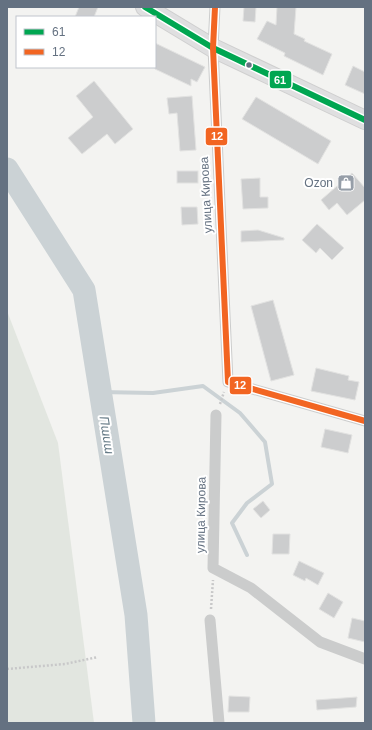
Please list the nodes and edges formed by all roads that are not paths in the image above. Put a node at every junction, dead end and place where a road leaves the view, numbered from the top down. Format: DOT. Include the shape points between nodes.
graph roads {
  1 [pos="145,7"];
  2 [pos="215,7"];
  3 [pos="213,48"];
  4 [pos="365,120"];
  5 [pos="216,415"];
  6 [pos="365,422"];
  7 [pos="210,620"];
  8 [pos="365,659"];
  9 [pos="219,723"];
  1 -- 3 [label="main road"];
  2 -- 3 [label="street, улица Кирова"];
  3 -- 4 [label="main road"];
  3 -- 6 [label="street, улица Кирова" via="228,382"];
  5 -- 8 [label="street, улица Кирова" via="213,568 251,588 320,642"];
  7 -- 9 [label="street"];
}
